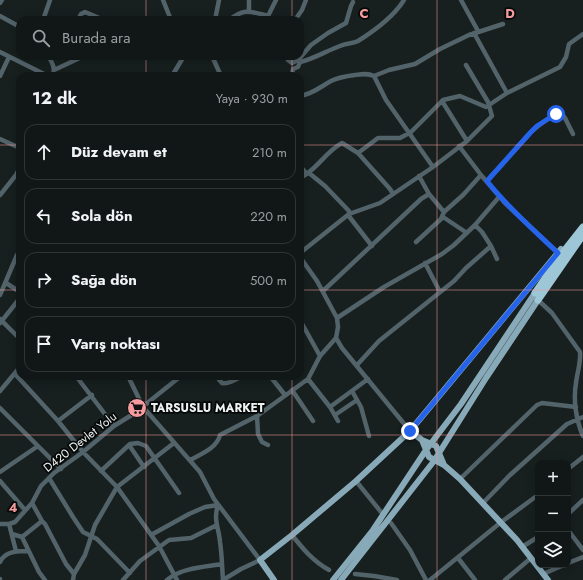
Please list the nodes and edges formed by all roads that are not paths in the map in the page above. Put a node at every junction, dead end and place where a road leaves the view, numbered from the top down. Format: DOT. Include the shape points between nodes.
graph roads {
  1 [pos="2,0"];
  2 [pos="50,0"];
  3 [pos="163,0"];
  4 [pos="219,0"];
  5 [pos="249,0"];
  6 [pos="276,0"];
  7 [pos="306,0"];
  8 [pos="404,0"];
  9 [pos="461,0"];
  10 [pos="353,2"];
  11 [pos="0,3"];
  12 [pos="249,11"];
  13 [pos="0,16"];
  14 [pos="44,16"];
  15 [pos="80,16"];
  16 [pos="94,16"];
  17 [pos="169,16"];
  18 [pos="216,16"];
  19 [pos="234,16"];
  20 [pos="263,16"];
  21 [pos="269,16"];
  22 [pos="298,16"];
  23 [pos="503,24"];
  24 [pos="16,25"];
  25 [pos="476,32"];
  26 [pos="583,34"];
  27 [pos="0,52"];
  28 [pos="304,55"];
  29 [pos="9,57"];
  30 [pos="51,60"];
  31 [pos="75,60"];
  32 [pos="181,60"];
  33 [pos="214,60"];
  34 [pos="288,60"];
  35 [pos="303,60"];
  36 [pos="304,60"];
  37 [pos="299,61"];
  38 [pos="466,65"];
  39 [pos="54,70"];
  40 [pos="40,72"];
  41 [pos="174,72"];
  42 [pos="219,72"];
  43 [pos="293,72"];
  44 [pos="0,76"];
  45 [pos="374,76"];
  46 [pos="507,93"];
  47 [pos="304,95"];
  48 [pos="442,101"];
  49 [pos="489,105"];
  50 [pos="409,133"];
  51 [pos="573,134"];
  52 [pos="0,139"];
  53 [pos="467,141"];
  54 [pos="16,146"];
  55 [pos="459,146"];
  56 [pos="358,153"];
  57 [pos="433,166"];
  58 [pos="304,171"];
  59 [pos="309,173"];
  60 [pos="481,175"];
  61 [pos="304,176"];
  62 [pos="419,176"];
  63 [pos="16,178"];
  64 [pos="487,181"];
  65 [pos="393,194"];
  66 [pos="429,194"];
  67 [pos="0,196"];
  68 [pos="499,197"];
  69 [pos="349,214"];
  70 [pos="443,215"];
  71 [pos="583,224"];
  72 [pos="475,225"];
  73 [pos="583,227"];
  74 [pos="468,233"];
  75 [pos="583,235"];
  76 [pos="416,242"];
  77 [pos="372,246"];
  78 [pos="491,246"];
  79 [pos="304,250"];
  80 [pos="558,253"];
  81 [pos="16,257"];
  82 [pos="497,259"];
  83 [pos="304,262"];
  84 [pos="425,263"];
  85 [pos="6,283"];
  86 [pos="16,289"];
  87 [pos="323,291"];
  88 [pos="440,292"];
  89 [pos="0,295"];
  90 [pos="536,297"];
  91 [pos="16,303"];
  92 [pos="337,318"];
  93 [pos="1,321"];
  94 [pos="305,330"];
  95 [pos="16,335"];
  96 [pos="336,338"];
  97 [pos="320,356"];
  98 [pos="357,365"];
  99 [pos="15,374"];
  100 [pos="308,379"];
  101 [pos="368,379"];
  102 [pos="20,380"];
  103 [pos="79,380"];
  104 [pos="130,380"];
  105 [pos="176,380"];
  106 [pos="219,380"];
  107 [pos="235,380"];
  108 [pos="273,380"];
  109 [pos="1,389"];
  110 [pos="292,390"];
  111 [pos="352,391"];
  112 [pos="92,395"];
  113 [pos="284,395"];
  114 [pos="357,400"];
  115 [pos="143,407"];
  116 [pos="330,407"];
  117 [pos="576,407"];
  118 [pos="0,408"];
  119 [pos="335,415"];
  120 [pos="257,416"];
  121 [pos="583,417"];
  122 [pos="577,418"];
  123 [pos="58,421"];
  124 [pos="313,421"];
  125 [pos="338,421"];
  126 [pos="114,426"];
  127 [pos="410,431"];
  128 [pos="369,436"];
  129 [pos="583,436"];
  130 [pos="422,440"];
  131 [pos="174,443"];
  132 [pos="431,444"];
  133 [pos="129,445"];
  134 [pos="268,445"];
  135 [pos="38,446"];
  136 [pos="426,450"];
  137 [pos="83,452"];
  138 [pos="440,453"];
  139 [pos="583,457"];
  140 [pos="155,458"];
  141 [pos="190,460"];
  142 [pos="434,461"];
  143 [pos="444,465"];
  144 [pos="144,467"];
  145 [pos="571,467"];
  146 [pos="61,469"];
  147 [pos="101,471"];
  148 [pos="0,472"];
  149 [pos="49,478"];
  150 [pos="460,479"];
  151 [pos="0,481"];
  152 [pos="356,481"];
  153 [pos="117,487"];
  154 [pos="179,494"];
  155 [pos="537,496"];
  156 [pos="583,500"];
  157 [pos="32,503"];
  158 [pos="483,503"];
  159 [pos="218,505"];
  160 [pos="25,510"];
  161 [pos="571,511"];
  162 [pos="381,512"];
  163 [pos="42,522"];
  164 [pos="391,523"];
  165 [pos="500,523"];
  166 [pos="0,524"];
  167 [pos="9,524"];
  168 [pos="216,525"];
  169 [pos="570,532"];
  170 [pos="12,534"];
  171 [pos="151,535"];
  172 [pos="292,535"];
  173 [pos="92,536"];
  174 [pos="22,537"];
  175 [pos="535,539"];
  176 [pos="159,546"];
  177 [pos="522,547"];
  178 [pos="583,550"];
  179 [pos="16,551"];
  180 [pos="28,551"];
  181 [pos="583,557"];
  182 [pos="458,558"];
  183 [pos="531,558"];
  184 [pos="260,560"];
  185 [pos="0,562"];
  186 [pos="571,562"];
  187 [pos="222,564"];
  188 [pos="557,568"];
  189 [pos="329,570"];
  190 [pos="130,573"];
  191 [pos="74,574"];
  192 [pos="174,574"];
  193 [pos="355,574"];
  194 [pos="543,574"];
  195 [pos="45,580"];
  196 [pos="73,580"];
  197 [pos="123,580"];
  198 [pos="167,580"];
  199 [pos="177,580"];
  200 [pos="223,580"];
  201 [pos="274,580"];
  202 [pos="333,580"];
  203 [pos="341,580"];
  204 [pos="397,580"];
  205 [pos="426,580"];
  206 [pos="430,580"];
  207 [pos="475,580"];
  208 [pos="505,580"];
  209 [pos="548,580"];
  1 -- 11 [label="street"];
  2 -- 14 [label="street"];
  3 -- 17 [label="street"];
  4 -- 18 [label="street"];
  5 -- 12 [label="street"];
  6 -- 21 [label="street"];
  7 -- 22 [label="street"];
  8 -- 36 [label="street" via="396,11 357,41"];
  9 -- 25 [label="street"];
  10 -- 28 [label="street" via="346,23 328,33"];
  12 -- 19 [label="street"];
  12 -- 20 [label="street"];
  13 -- 24 [label="street"];
  15 -- 16 [label="street" via="85,12"];
  23 -- 25 [label="street"];
  25 -- 45 [label="street" via="415,64"];
  25 -- 46 [label="street"];
  26 -- 46 [label="street" via="569,44 560,67"];
  27 -- 29 [label="street"];
  29 -- 40 [label="street"];
  29 -- 44 [label="street"];
  30 -- 39 [label="street"];
  31 -- 39 [label="street"];
  32 -- 41 [label="street"];
  33 -- 42 [label="street"];
  34 -- 37 [label="street" via="292,63"];
  35 -- 37 [label="street"];
  37 -- 43 [label="street" via="298,67"];
  38 -- 49 [label="street"];
  45 -- 47 [label="street" via="361,74 340,77"];
  45 -- 50 [label="street" via="386,100"];
  46 -- 49 [label="street"];
  48 -- 49 [label="street" via="460,96 486,108"];
  48 -- 50 [label="street"];
  48 -- 53 [label="street"];
  49 -- 53 [label="street" via="492,116"];
  50 -- 56 [label="street" via="400,138 378,138"];
  50 -- 57 [label="street"];
  51 -- 64 [label="street" via="560,112 552,116 537,126"];
  52 -- 54 [label="street"];
  53 -- 55 [label="street"];
  55 -- 57 [label="street"];
  55 -- 60 [label="street"];
  56 -- 59 [label="street" via="342,143"];
  56 -- 65 [label="street"];
  57 -- 62 [label="street"];
  58 -- 59 [label="street"];
  59 -- 61 [label="street"];
  59 -- 69 [label="street" via="325,186"];
  60 -- 64 [label="street"];
  60 -- 70 [label="street"];
  62 -- 65 [label="street"];
  62 -- 66 [label="street"];
  63 -- 67 [label="street"];
  64 -- 68 [label="street"];
  65 -- 69 [label="street" via="380,203"];
  66 -- 70 [label="street"];
  66 -- 77 [label="street"];
  68 -- 72 [label="street"];
  68 -- 80 [label="street"];
  69 -- 77 [label="street"];
  69 -- 79 [label="street"];
  70 -- 74 [label="street"];
  70 -- 76 [label="street"];
  71 -- 80 [label="main road"];
  72 -- 74 [label="street"];
  72 -- 78 [label="street"];
  73 -- 90 [label="highway"];
  74 -- 84 [label="street" via="442,254"];
  75 -- 90 [label="highway"];
  77 -- 87 [label="street"];
  78 -- 82 [label="street"];
  78 -- 88 [label="street"];
  80 -- 127 [label="main road"];
  81 -- 85 [label="street"];
  83 -- 87 [label="street"];
  84 -- 88 [label="street"];
  84 -- 92 [label="street"];
  85 -- 86 [label="street"];
  85 -- 89 [label="street"];
  87 -- 92 [label="street"];
  88 -- 98 [label="street" via="379,341"];
  90 -- 117 [label="street" via="552,313 580,352 575,386"];
  90 -- 132 [label="main road"];
  90 -- 138 [label="main road"];
  91 -- 93 [label="street"];
  92 -- 96 [label="street"];
  93 -- 95 [label="street"];
  94 -- 97 [label="street"];
  96 -- 97 [label="street"];
  96 -- 98 [label="street"];
  97 -- 100 [label="street"];
  98 -- 101 [label="street"];
  99 -- 109 [label="street"];
  100 -- 110 [label="street"];
  100 -- 116 [label="street"];
  101 -- 111 [label="street"];
  101 -- 127 [label="street"];
  102 -- 123 [label="street"];
  103 -- 112 [label="street"];
  104 -- 115 [label="street"];
  105 -- 115 [label="street, D420 Devlet Yolu"];
  106 -- 107 [label="street" via="222,383"];
  108 -- 113 [label="street"];
  110 -- 113 [label="street"];
  110 -- 124 [label="street"];
  111 -- 114 [label="street"];
  111 -- 116 [label="street"];
  112 -- 123 [label="street"];
  112 -- 126 [label="street"];
  113 -- 120 [label="street"];
  114 -- 119 [label="street"];
  114 -- 128 [label="street"];
  115 -- 126 [label="street, D420 Devlet Yolu"];
  115 -- 131 [label="street"];
  116 -- 119 [label="street"];
  117 -- 122 [label="street"];
  117 -- 150 [label="street" via="542,403 537,405"];
  118 -- 135 [label="street"];
  119 -- 125 [label="street"];
  120 -- 134 [label="street" via="258,434 262,442"];
  120 -- 141 [label="street" via="220,435 218,441 208,450"];
  121 -- 122 [label="street"];
  122 -- 129 [label="street"];
  122 -- 158 [label="street" via="567,424"];
  123 -- 137 [label="street"];
  126 -- 137 [label="street, D420 Devlet Yolu"];
  127 -- 130 [label="main road"];
  127 -- 152 [label="main road"];
  130 -- 132 [label="main road"];
  130 -- 136 [label="main road"];
  131 -- 140 [label="street"];
  131 -- 141 [label="street"];
  132 -- 136 [label="main road"];
  132 -- 138 [label="main road" via="436,446"];
  133 -- 140 [label="street" via="138,443 146,446"];
  133 -- 144 [label="street"];
  133 -- 147 [label="street"];
  135 -- 146 [label="street"];
  135 -- 148 [label="street"];
  136 -- 142 [label="main road"];
  136 -- 202 [label="main road" via="373,530"];
  137 -- 146 [label="street, D420 Devlet Yolu"];
  137 -- 147 [label="street"];
  138 -- 142 [label="main road"];
  138 -- 143 [label="main road"];
  139 -- 145 [label="street"];
  140 -- 144 [label="street"];
  140 -- 154 [label="street"];
  141 -- 159 [label="street" via="200,472"];
  142 -- 143 [label="main road"];
  142 -- 203 [label="main road"];
  143 -- 150 [label="main road"];
  144 -- 153 [label="street"];
  146 -- 149 [label="street, D420 Devlet Yolu"];
  147 -- 153 [label="street"];
  149 -- 157 [label="street, D420 Devlet Yolu" via="41,486"];
  149 -- 173 [label="street" via="83,532"];
  150 -- 158 [label="main road"];
  151 -- 160 [label="street"];
  152 -- 162 [label="street"];
  152 -- 172 [label="main road"];
  153 -- 171 [label="street"];
  153 -- 173 [label="street" via="95,525"];
  155 -- 165 [label="street"];
  156 -- 161 [label="street"];
  157 -- 160 [label="street, D420 Devlet Yolu"];
  157 -- 163 [label="street"];
  158 -- 165 [label="main road"];
  159 -- 168 [label="street"];
  159 -- 171 [label="street" via="189,514"];
  159 -- 184 [label="street"];
  160 -- 167 [label="street, D420 Devlet Yolu" via="15,522"];
  163 -- 174 [label="street"];
  163 -- 191 [label="street"];
  164 -- 205 [label="street" via="410,550"];
  165 -- 177 [label="main road"];
  165 -- 182 [label="street"];
  166 -- 167 [label="street"];
  167 -- 170 [label="street"];
  168 -- 176 [label="street" via="191,538 169,540"];
  168 -- 187 [label="street"];
  169 -- 178 [label="street"];
  170 -- 174 [label="street"];
  170 -- 179 [label="street"];
  171 -- 176 [label="street"];
  172 -- 184 [label="main road"];
  172 -- 189 [label="street" via="310,557"];
  173 -- 190 [label="street"];
  173 -- 191 [label="street"];
  174 -- 180 [label="street"];
  175 -- 177 [label="street"];
  176 -- 190 [label="street"];
  176 -- 192 [label="street"];
  177 -- 183 [label="main road"];
  179 -- 180 [label="street"];
  179 -- 185 [label="street" via="9,553"];
  180 -- 195 [label="street"];
  181 -- 186 [label="street"];
  182 -- 206 [label="street"];
  182 -- 207 [label="street"];
  183 -- 194 [label="main road"];
  183 -- 208 [label="street"];
  184 -- 200 [label="street"];
  184 -- 201 [label="main road"];
  187 -- 192 [label="street"];
  187 -- 200 [label="street"];
  188 -- 194 [label="street"];
  190 -- 197 [label="street"];
  191 -- 196 [label="street"];
  192 -- 198 [label="street"];
  192 -- 199 [label="street"];
  193 -- 204 [label="street"];
  194 -- 209 [label="main road"];
}
